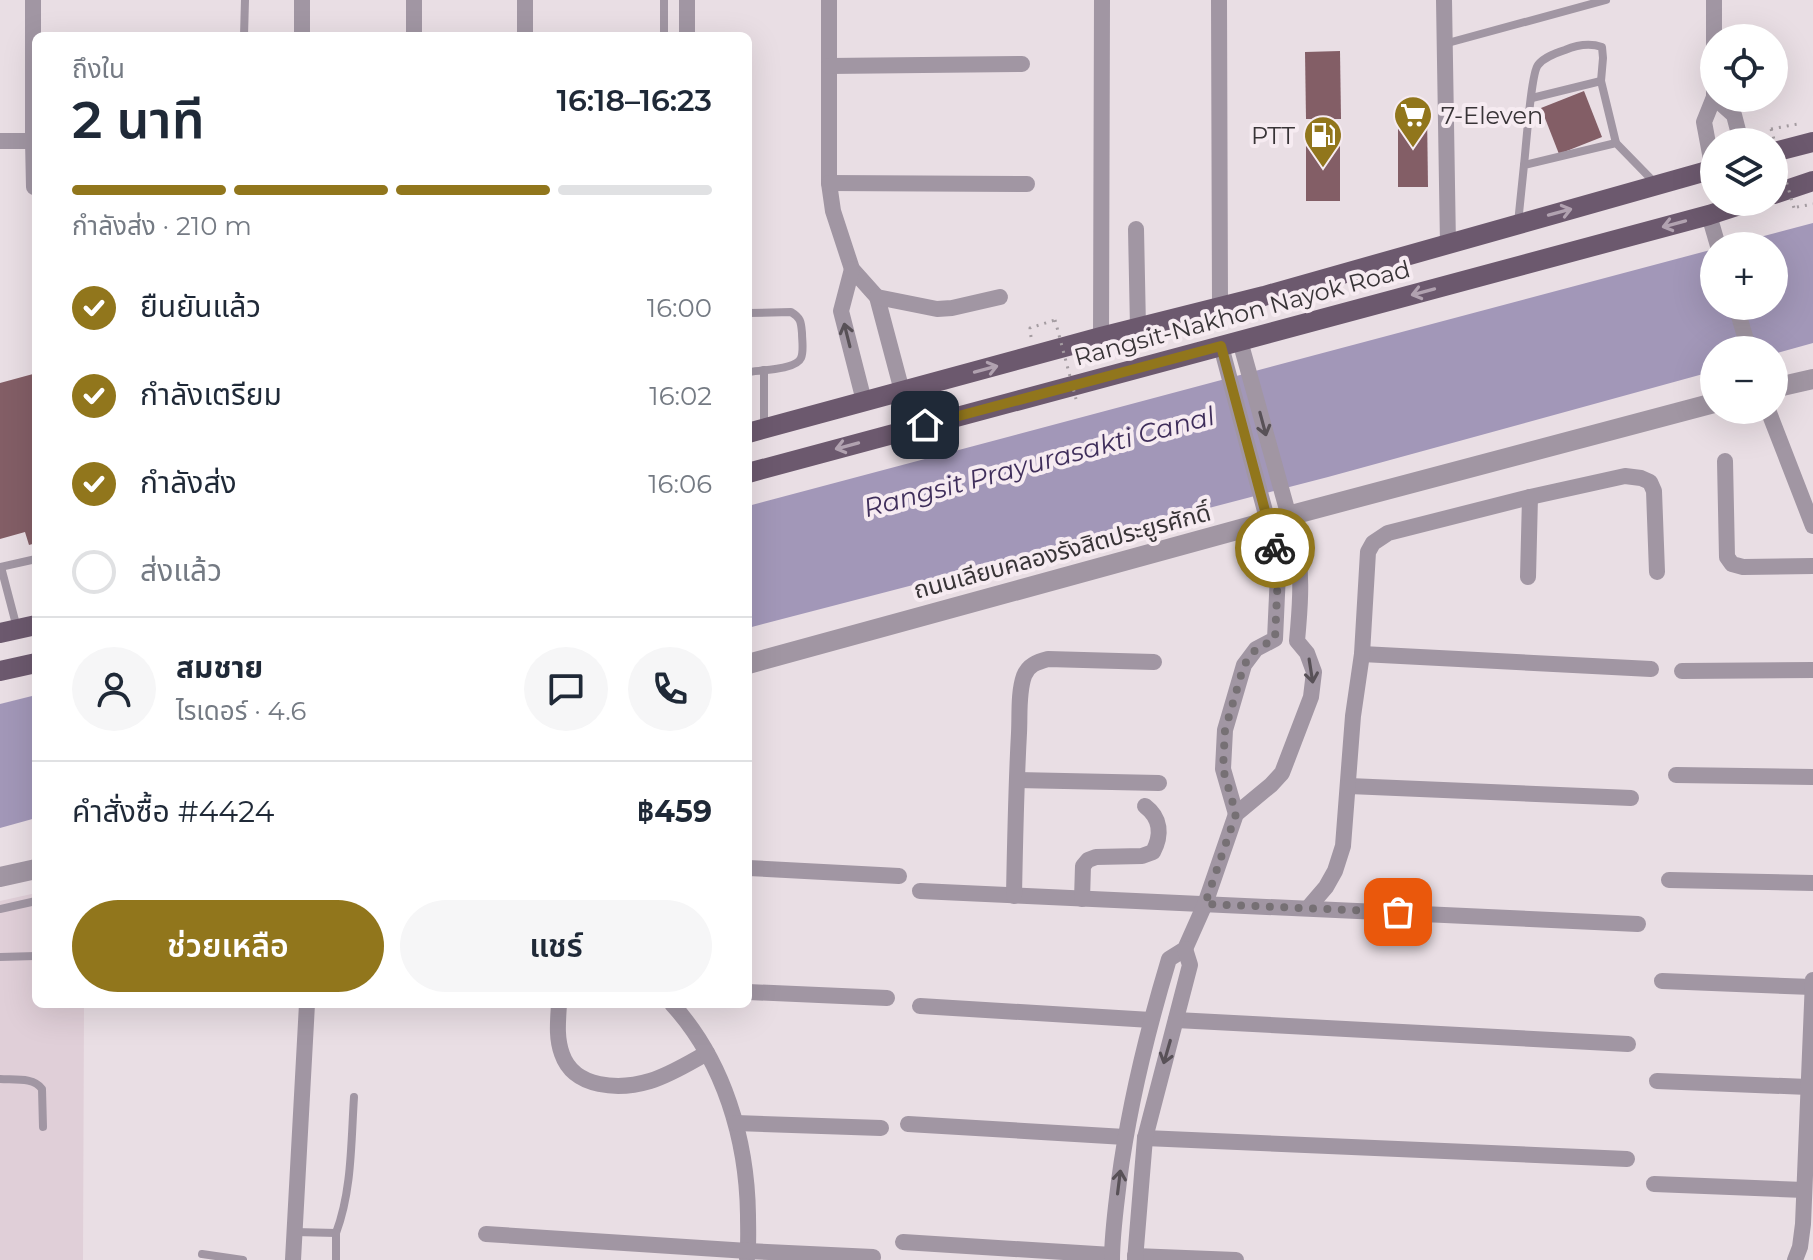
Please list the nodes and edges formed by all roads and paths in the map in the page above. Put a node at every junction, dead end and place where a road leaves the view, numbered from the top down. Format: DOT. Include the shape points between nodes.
graph roads {
  1 [pos="33,0"];
  2 [pos="245,0"];
  3 [pos="302,0"];
  4 [pos="414,0"];
  5 [pos="525,0"];
  6 [pos="664,0"];
  7 [pos="687,0"];
  8 [pos="829,0"];
  9 [pos="1102,0"];
  10 [pos="1219,0"];
  11 [pos="1444,0"];
  12 [pos="1606,0"];
  13 [pos="1714,0"];
  14 [pos="1714,24"];
  15 [pos="33,32"];
  16 [pos="244,32"];
  17 [pos="302,32"];
  18 [pos="414,32"];
  19 [pos="525,32"];
  20 [pos="664,32"];
  21 [pos="687,32"];
  22 [pos="1444,44"];
  23 [pos="1022,64"];
  24 [pos="829,66"];
  25 [pos="1601,81"];
  26 [pos="1532,98"];
  27 [pos="0,141"];
  28 [pos="32,141"];
  29 [pos="1813,142"];
  30 [pos="1616,143"];
  31 [pos="1788,148"];
  32 [pos="1524,165"];
  33 [pos="1700,173"];
  34 [pos="1813,181"];
  35 [pos="829,183"];
  36 [pos="1027,184"];
  37 [pos="1658,185"];
  38 [pos="1788,187"];
  39 [pos="1788,189"];
  40 [pos="1813,204"];
  41 [pos="1706,216"];
  42 [pos="1518,223"];
  43 [pos="1136,229"];
  44 [pos="1448,245"];
  45 [pos="852,269"];
  46 [pos="877,297"];
  47 [pos="1000,297"];
  48 [pos="1220,306"];
  49 [pos="752,313"];
  50 [pos="1138,328"];
  51 [pos="1101,337"];
  52 [pos="1233,353"];
  53 [pos="1033,357"];
  54 [pos="764,370"];
  55 [pos="752,372"];
  56 [pos="1813,379"];
  57 [pos="1788,385"];
  58 [pos="902,391"];
  59 [pos="1075,392"];
  60 [pos="864,401"];
  61 [pos="1700,407"];
  62 [pos="1773,424"];
  63 [pos="756,431"];
  64 [pos="1725,461"];
  65 [pos="752,472"];
  66 [pos="1530,497"];
  67 [pos="1278,518"];
  68 [pos="1813,526"];
  69 [pos="32,560"];
  70 [pos="1813,566"];
  71 [pos="1,567"];
  72 [pos="1657,572"];
  73 [pos="1528,577"];
  74 [pos="18,629"];
  75 [pos="1275,639"];
  76 [pos="1297,641"];
  77 [pos="1362,654"];
  78 [pos="1154,662"];
  79 [pos="752,663"];
  80 [pos="32,664"];
  81 [pos="1651,669"];
  82 [pos="1813,670"];
  83 [pos="0,671"];
  84 [pos="1682,671"];
  85 [pos="1676,775"];
  86 [pos="1813,777"];
  87 [pos="1017,780"];
  88 [pos="1159,783"];
  89 [pos="1349,786"];
  90 [pos="1631,798"];
  91 [pos="1145,806"];
  92 [pos="1236,814"];
  93 [pos="752,868"];
  94 [pos="32,870"];
  95 [pos="899,876"];
  96 [pos="0,877"];
  97 [pos="1669,880"];
  98 [pos="1813,883"];
  99 [pos="920,891"];
  100 [pos="1014,896"];
  101 [pos="1082,899"];
  102 [pos="32,902"];
  103 [pos="1205,904"];
  104 [pos="1308,908"];
  105 [pos="0,909"];
  106 [pos="1638,924"];
  107 [pos="1185,949"];
  108 [pos="32,956"];
  109 [pos="0,957"];
  110 [pos="1813,980"];
  111 [pos="1662,981"];
  112 [pos="1812,987"];
  113 [pos="752,992"];
  114 [pos="887,998"];
  115 [pos="920,1006"];
  116 [pos="307,1008"];
  117 [pos="559,1008"];
  118 [pos="682,1008"];
  119 [pos="1151,1020"];
  120 [pos="1176,1020"];
  121 [pos="1628,1044"];
  122 [pos="707,1053"];
  123 [pos="0,1079"];
  124 [pos="1657,1081"];
  125 [pos="1808,1087"];
  126 [pos="354,1097"];
  127 [pos="736,1123"];
  128 [pos="908,1124"];
  129 [pos="43,1127"];
  130 [pos="881,1128"];
  131 [pos="1125,1137"];
  132 [pos="1145,1138"];
  133 [pos="1627,1159"];
  134 [pos="1654,1184"];
  135 [pos="1804,1190"];
  136 [pos="295,1232"];
  137 [pos="336,1233"];
  138 [pos="486,1234"];
  139 [pos="903,1242"];
  140 [pos="202,1254"];
  141 [pos="748,1256"];
  142 [pos="873,1257"];
  143 [pos="1112,1257"];
  144 [pos="1135,1258"];
  145 [pos="243,1260"];
  146 [pos="293,1260"];
  147 [pos="336,1260"];
  148 [pos="1236,1260"];
  149 [pos="1795,1260"];
  1 -- 15 [label="street"];
  2 -- 16 [label="lane"];
  3 -- 17 [label="street"];
  4 -- 18 [label="street"];
  5 -- 19 [label="street"];
  6 -- 20 [label="lane"];
  7 -- 21 [label="street"];
  8 -- 24 [label="street"];
  9 -- 51 [label="street"];
  10 -- 48 [label="street"];
  11 -- 22 [label="street"];
  12 -- 22 [label="lane"];
  13 -- 14 [label="street"];
  22 -- 44 [label="street"];
  23 -- 24 [label="street"];
  24 -- 35 [label="street"];
  25 -- 26 [label="lane"];
  25 -- 26 [label="lane" via="1602,47 1570,48 1536,66"];
  25 -- 30 [label="lane"];
  26 -- 32 [label="lane"];
  27 -- 28 [label="street"];
  29 -- 31 [label="main road"];
  30 -- 32 [label="lane"];
  30 -- 37 [label="lane"];
  32 -- 42 [label="lane"];
  33 -- 37 [label="main road, Rangsit-Nakhon Nayok Road"];
  34 -- 39 [label="main road"];
  35 -- 36 [label="street"];
  35 -- 45 [label="street"];
  42 -- 37 [label="main road, Rangsit-Nakhon Nayok Road, one-way"];
  38 -- 40 [label="path, bridge" via="1794,208"];
  41 -- 52 [label="main road, Rangsit-Nakhon Nayok Road, one-way"];
  42 -- 44 [label="main road, Rangsit-Nakhon Nayok Road"];
  43 -- 50 [label="street"];
  44 -- 48 [label="main road, Rangsit-Nakhon Nayok Road"];
  45 -- 46 [label="street"];
  60 -- 45 [label="street, one-way" via="841,311"];
  46 -- 47 [label="street" via="937,309"];
  46 -- 58 [label="street"];
  48 -- 50 [label="main road, Rangsit-Nakhon Nayok Road"];
  49 -- 54 [label="lane" via="791,312 801,320 800,361"];
  50 -- 51 [label="main road, Rangsit-Nakhon Nayok Road"];
  51 -- 53 [label="main road, Rangsit-Nakhon Nayok Road"];
  52 -- 59 [label="main road, Rangsit-Nakhon Nayok Road"];
  52 -- 67 [label="street" via="1262,496"];
  52 -- 67 [label="street, one-way" via="1281,489"];
  58 -- 53 [label="main road, Rangsit-Nakhon Nayok Road, one-way"];
  53 -- 59 [label="path, bridge" via="1030,328 1055,320"];
  54 -- 55 [label="lane"];
  54 -- 63 [label="lane"];
  56 -- 57 [label="street"];
  58 -- 60 [label="main road, Rangsit-Nakhon Nayok Road"];
  59 -- 65 [label="main road, Rangsit-Nakhon Nayok Road, one-way"];
  60 -- 63 [label="main road, Rangsit-Nakhon Nayok Road"];
  61 -- 67 [label="street, ถนนเลียบคลองรังสิตประยูรศักดิ์"];
  62 -- 68 [label="street"];
  64 -- 70 [label="street" via="1727,557 1732,564"];
  66 -- 72 [label="street" via="1625,476 1650,482"];
  66 -- 73 [label="street"];
  66 -- 77 [label="street" via="1388,533 1373,543 1368,552"];
  67 -- 75 [label="street"];
  67 -- 76 [label="street" via="1298,549"];
  67 -- 79 [label="street, ถนนเลียบคลองรังสิตประยูรศักดิ์"];
  69 -- 71 [label="lane"];
  71 -- 74 [label="lane"];
  75 -- 76 [label="street"];
  75 -- 92 [label="street" via="1256,649 1244,665 1225,730 1223,769"];
  76 -- 92 [label="street, one-way" via="1314,672 1311,697 1282,773"];
  77 -- 81 [label="street"];
  77 -- 89 [label="street"];
  78 -- 87 [label="street" via="1048,659 1029,666 1023,677"];
  80 -- 83 [label="main road"];
  82 -- 84 [label="street"];
  85 -- 86 [label="street"];
  87 -- 88 [label="street"];
  87 -- 100 [label="street"];
  89 -- 90 [label="street"];
  89 -- 104 [label="street" via="1335,871"];
  91 -- 101 [label="street" via="1158,821 1153,852 1088,860 1083,866"];
  92 -- 103 [label="street"];
  93 -- 95 [label="street"];
  94 -- 96 [label="street"];
  97 -- 98 [label="street"];
  99 -- 100 [label="street"];
  100 -- 101 [label="street"];
  101 -- 103 [label="street"];
  102 -- 105 [label="lane"];
  103 -- 104 [label="street"];
  103 -- 107 [label="street"];
  104 -- 106 [label="street"];
  107 -- 119 [label="street" via="1169,959"];
  107 -- 120 [label="street" via="1190,965"];
  108 -- 109 [label="lane"];
  110 -- 112 [label="street"];
  111 -- 112 [label="street"];
  112 -- 125 [label="street"];
  113 -- 114 [label="street"];
  115 -- 119 [label="street"];
  116 -- 136 [label="street"];
  117 -- 122 [label="street" via="557,1031 567,1065 597,1084 651,1081"];
  118 -- 122 [label="street"];
  119 -- 131 [label="street"];
  120 -- 121 [label="street"];
  120 -- 132 [label="street, one-way"];
  122 -- 127 [label="street"];
  123 -- 129 [label="lane" via="39,1084"];
  124 -- 125 [label="street"];
  125 -- 135 [label="street"];
  126 -- 137 [label="lane" via="347,1195"];
  127 -- 130 [label="street"];
  127 -- 141 [label="street" via="746,1169"];
  128 -- 131 [label="street"];
  143 -- 131 [label="street, one-way"];
  132 -- 133 [label="street"];
  132 -- 144 [label="street"];
  134 -- 135 [label="street"];
  135 -- 149 [label="street"];
  136 -- 137 [label="lane"];
  136 -- 146 [label="street"];
  137 -- 147 [label="lane"];
  138 -- 141 [label="street"];
  139 -- 143 [label="street"];
  140 -- 145 [label="lane"];
  141 -- 142 [label="street"];
  144 -- 148 [label="street"];
}
